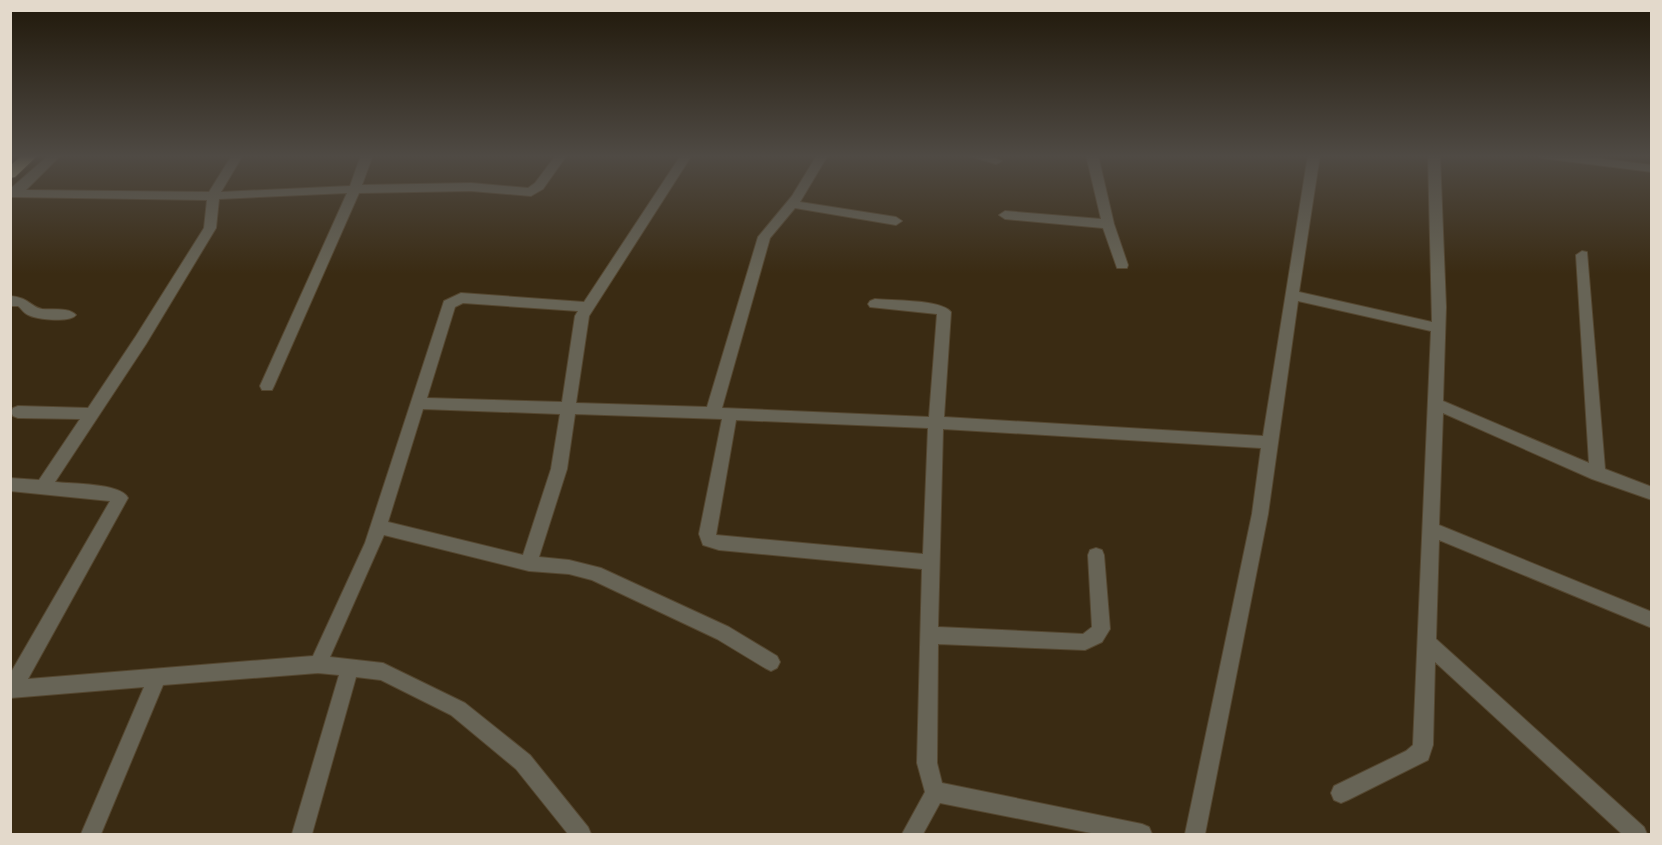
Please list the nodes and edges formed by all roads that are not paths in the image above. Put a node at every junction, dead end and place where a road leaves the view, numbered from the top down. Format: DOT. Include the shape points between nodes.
graph roads {
  1 [pos="109,194"];
  2 [pos="245,194"];
  3 [pos="353,194"];
  4 [pos="662,194"];
  5 [pos="798,194"];
  6 [pos="1101,194"];
  7 [pos="1308,194"];
  8 [pos="1435,194"];
  9 [pos="213,196"];
  10 [pos="792,204"];
  11 [pos="1005,215"];
  12 [pos="896,221"];
  13 [pos="1108,224"];
  14 [pos="1581,255"];
  15 [pos="1122,265"];
  16 [pos="1292,296"];
  17 [pos="10,300"];
  18 [pos="875,304"];
  19 [pos="588,307"];
  20 [pos="69,315"];
  21 [pos="1438,328"];
  22 [pos="267,386"];
  23 [pos="417,403"];
  24 [pos="1435,404"];
  25 [pos="570,409"];
  26 [pos="18,412"];
  27 [pos="92,414"];
  28 [pos="721,414"];
  29 [pos="936,423"];
  30 [pos="1270,442"];
  31 [pos="1598,474"];
  32 [pos="10,484"];
  33 [pos="43,487"];
  34 [pos="1652,494"];
  35 [pos="378,526"];
  36 [pos="1430,529"];
  37 [pos="1096,555"];
  38 [pos="931,562"];
  39 [pos="529,564"];
  40 [pos="1652,620"];
  41 [pos="929,635"];
  42 [pos="1426,642"];
  43 [pos="771,662"];
  44 [pos="318,664"];
  45 [pos="350,668"];
  46 [pos="157,677"];
  47 [pos="11,689"];
  48 [pos="935,793"];
  49 [pos="1341,793"];
  50 [pos="91,834"];
  51 [pos="302,834"];
  52 [pos="581,834"];
  53 [pos="912,834"];
  54 [pos="1142,834"];
  55 [pos="1195,834"];
  56 [pos="1637,834"];
  1 -- 9 [label="street"];
  2 -- 9 [label="street"];
  3 -- 22 [label="street"];
  4 -- 19 [label="street"];
  5 -- 10 [label="street"];
  6 -- 13 [label="street"];
  7 -- 16 [label="street"];
  8 -- 21 [label="street"];
  9 -- 27 [label="street" via="210,228"];
  10 -- 12 [label="street"];
  10 -- 28 [label="street" via="764,237"];
  11 -- 13 [label="street"];
  13 -- 15 [label="street"];
  14 -- 31 [label="street"];
  16 -- 21 [label="street"];
  16 -- 30 [label="street"];
  17 -- 20 [label="street" via="22,302 38,313"];
  18 -- 29 [label="street" via="944,312"];
  19 -- 23 [label="street" via="453,300 448,304"];
  19 -- 25 [label="street" via="580,323"];
  21 -- 24 [label="street"];
  23 -- 25 [label="street"];
  23 -- 35 [label="street"];
  24 -- 31 [label="street"];
  24 -- 36 [label="street"];
  25 -- 28 [label="street"];
  25 -- 39 [label="street" via="559,469"];
  26 -- 27 [label="street"];
  27 -- 33 [label="street"];
  28 -- 29 [label="street"];
  28 -- 38 [label="street" via="709,540"];
  29 -- 30 [label="street"];
  29 -- 38 [label="street"];
  30 -- 55 [label="street" via="1260,514"];
  31 -- 34 [label="street"];
  32 -- 33 [label="street"];
  33 -- 47 [label="street" via="120,498"];
  35 -- 39 [label="street"];
  35 -- 44 [label="street"];
  36 -- 40 [label="street"];
  36 -- 42 [label="street"];
  37 -- 41 [label="street" via="1101,629 1085,642"];
  38 -- 41 [label="street"];
  39 -- 43 [label="street" via="595,573 723,633"];
  41 -- 48 [label="street" via="927,763"];
  42 -- 49 [label="street" via="1421,753"];
  42 -- 56 [label="street"];
  44 -- 45 [label="street"];
  44 -- 46 [label="street"];
  45 -- 51 [label="street"];
  45 -- 52 [label="street" via="383,672 458,709 523,762"];
  46 -- 47 [label="street"];
  46 -- 50 [label="street"];
  48 -- 53 [label="street"];
  48 -- 54 [label="street"];
}
